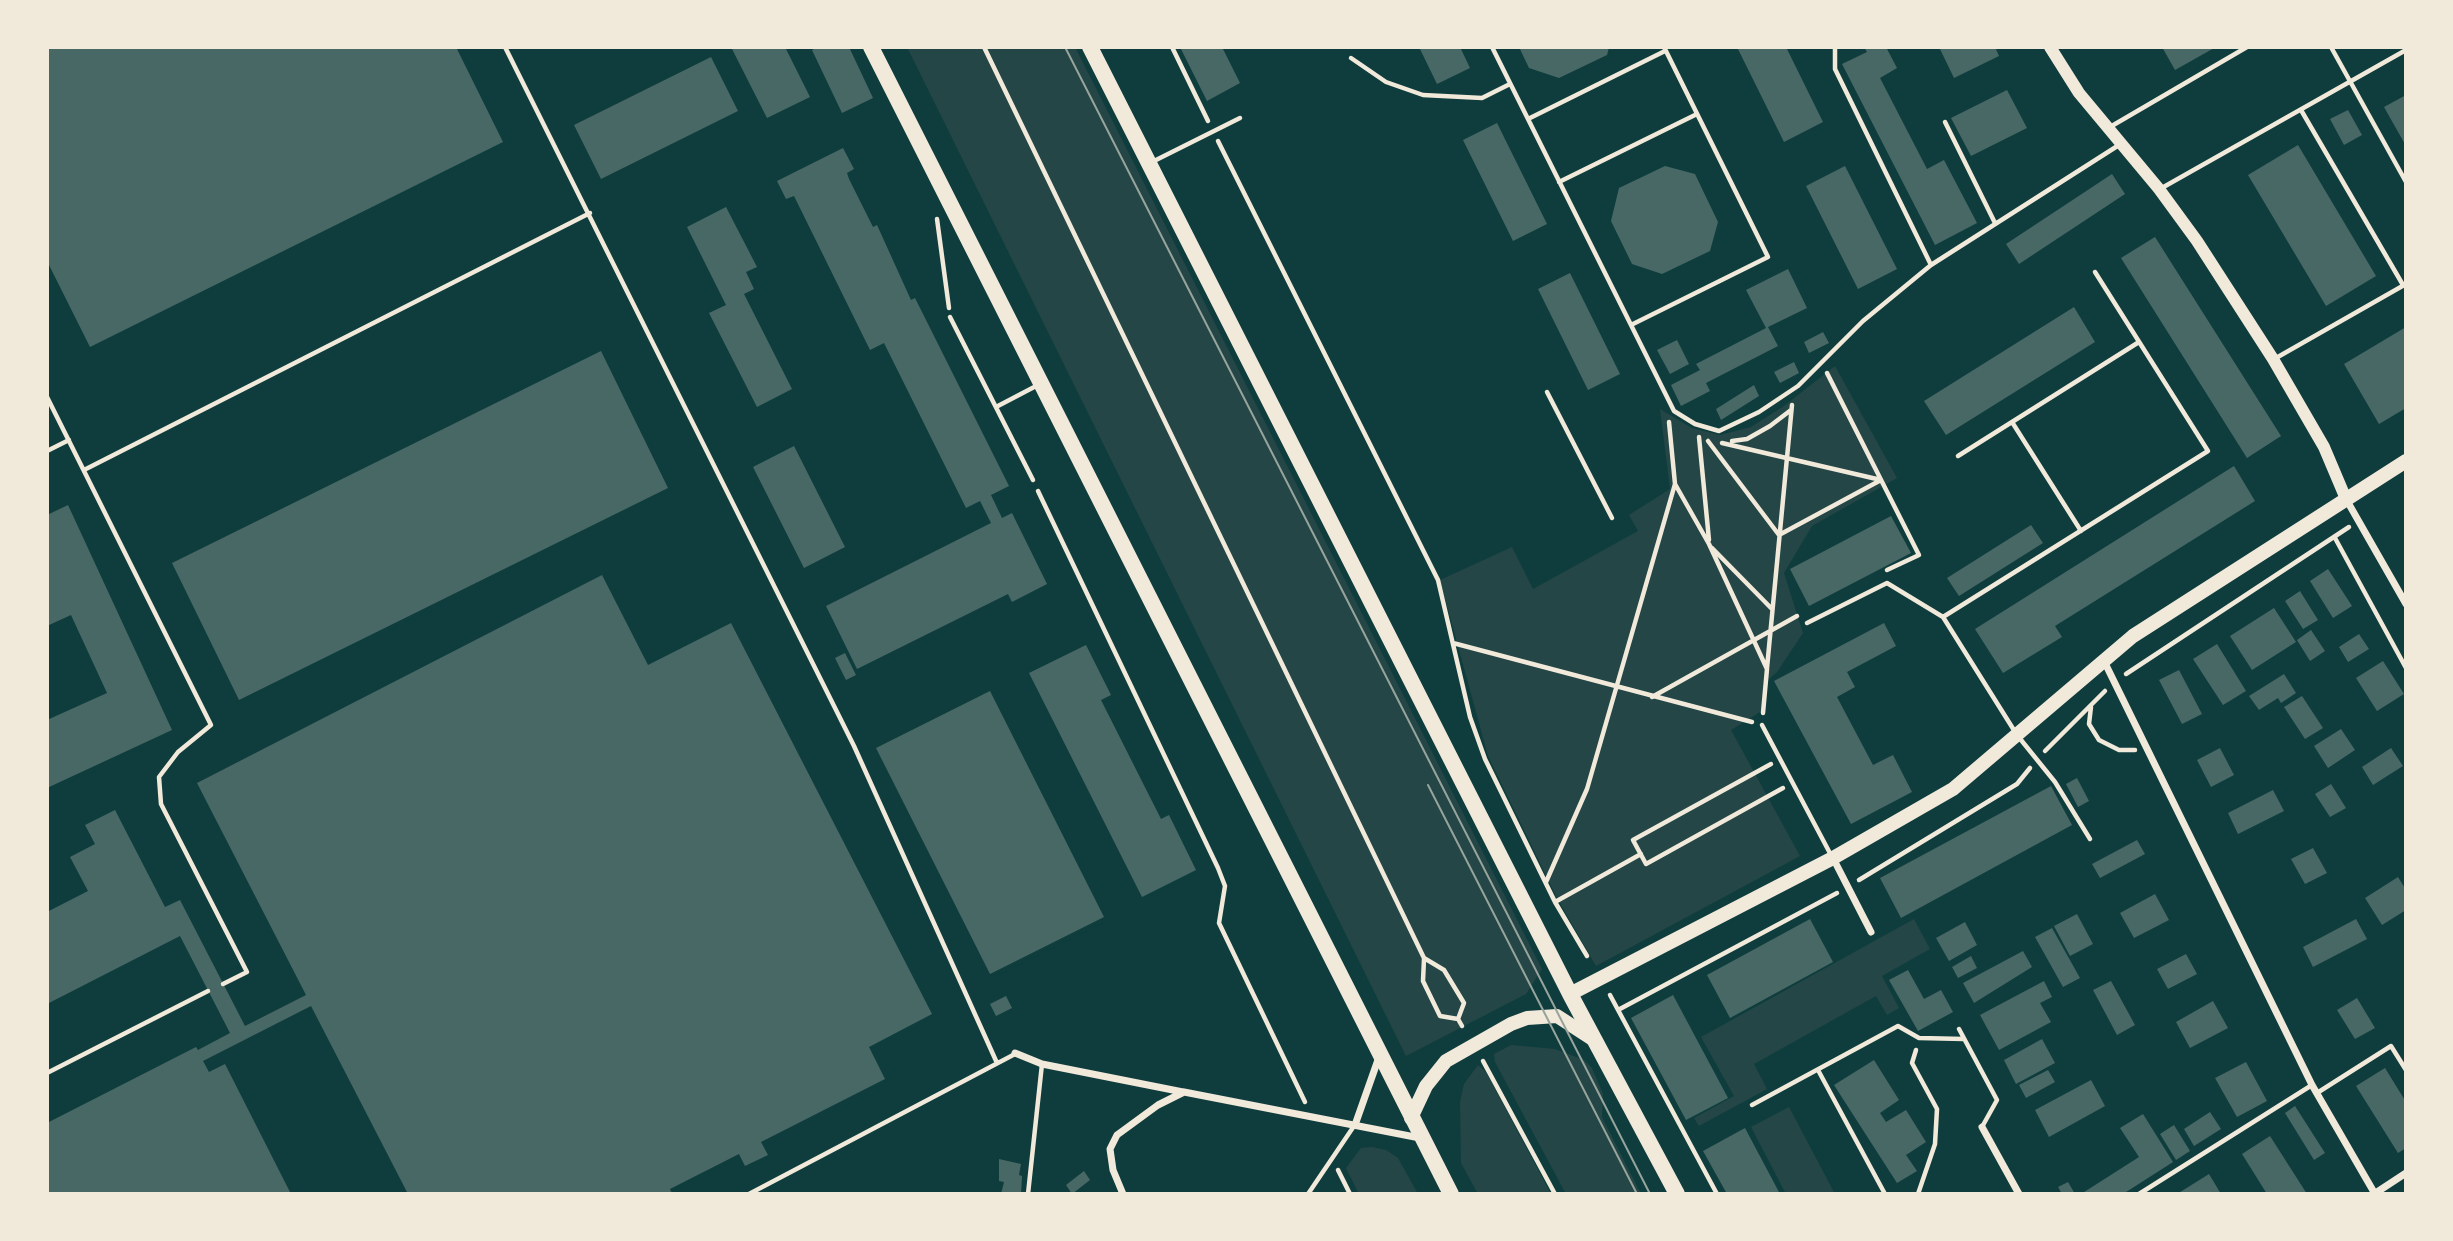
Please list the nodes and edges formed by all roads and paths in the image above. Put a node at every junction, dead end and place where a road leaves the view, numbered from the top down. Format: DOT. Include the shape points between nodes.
graph roads {
  1 [pos="505,47"];
  2 [pos="871,47"];
  3 [pos="984,47"];
  4 [pos="1090,47"];
  5 [pos="1172,47"];
  6 [pos="1492,47"];
  7 [pos="1835,47"];
  8 [pos="2050,47"];
  9 [pos="2247,47"];
  10 [pos="2331,47"];
  11 [pos="1665,49"];
  12 [pos="2406,50"];
  13 [pos="1351,58"];
  14 [pos="2350,81"];
  15 [pos="1510,83"];
  16 [pos="2301,110"];
  17 [pos="1697,114"];
  18 [pos="1240,118"];
  19 [pos="1528,119"];
  20 [pos="1944,122"];
  21 [pos="2106,130"];
  22 [pos="1213,132"];
  23 [pos="2119,144"];
  24 [pos="1148,164"];
  25 [pos="1559,182"];
  26 [pos="2406,182"];
  27 [pos="2159,189"];
  28 [pos="590,213"];
  29 [pos="936,216"];
  30 [pos="1995,223"];
  31 [pos="1931,265"];
  32 [pos="2095,272"];
  33 [pos="2404,284"];
  34 [pos="950,317"];
  35 [pos="1631,325"];
  36 [pos="2139,342"];
  37 [pos="2273,359"];
  38 [pos="1822,362"];
  39 [pos="1040,384"];
  40 [pos="1793,389"];
  41 [pos="1547,393"];
  42 [pos="47,397"];
  43 [pos="996,407"];
  44 [pos="1668,417"];
  45 [pos="2012,422"];
  46 [pos="1699,437"];
  47 [pos="69,440"];
  48 [pos="1708,440"];
  49 [pos="1721,442"];
  50 [pos="47,451"];
  51 [pos="1958,456"];
  52 [pos="1787,458"];
  53 [pos="2406,461"];
  54 [pos="84,470"];
  55 [pos="1033,480"];
  56 [pos="1881,480"];
  57 [pos="1675,484"];
  58 [pos="2346,499"];
  59 [pos="1612,518"];
  60 [pos="2081,531"];
  61 [pos="1779,535"];
  62 [pos="2335,538"];
  63 [pos="1709,544"];
  64 [pos="1876,575"];
  65 [pos="2406,604"];
  66 [pos="1772,609"];
  67 [pos="1803,613"];
  68 [pos="1943,617"];
  69 [pos="1807,624"];
  70 [pos="1770,631"];
  71 [pos="1753,640"];
  72 [pos="1453,643"];
  73 [pos="2102,659"];
  74 [pos="2406,668"];
  75 [pos="1767,669"];
  76 [pos="2114,682"];
  77 [pos="1617,688"];
  78 [pos="1651,697"];
  79 [pos="1762,725"];
  80 [pos="2017,735"];
  81 [pos="2147,750"];
  82 [pos="1780,759"];
  83 [pos="1793,783"];
  84 [pos="2090,839"];
  85 [pos="1641,854"];
  86 [pos="1833,858"];
  87 [pos="1546,883"];
  88 [pos="1555,902"];
  89 [pos="1871,932"];
  90 [pos="1587,956"];
  91 [pos="1424,958"];
  92 [pos="223,984"];
  93 [pos="208,991"];
  94 [pos="1570,994"];
  95 [pos="1610,995"];
  96 [pos="1458,1019"];
  97 [pos="1462,1026"];
  98 [pos="1959,1029"];
  99 [pos="1919,1038"];
  100 [pos="1964,1039"];
  101 [pos="1595,1041"];
  102 [pos="1015,1053"];
  103 [pos="1379,1055"];
  104 [pos="1483,1061"];
  105 [pos="997,1063"];
  106 [pos="1042,1065"];
  107 [pos="1818,1070"];
  108 [pos="2406,1070"];
  109 [pos="47,1073"];
  110 [pos="2312,1085"];
  111 [pos="1184,1092"];
  112 [pos="2317,1093"];
  113 [pos="1752,1105"];
  114 [pos="1312,1117"];
  115 [pos="1411,1118"];
  116 [pos="1355,1125"];
  117 [pos="1982,1127"];
  118 [pos="1421,1138"];
  119 [pos="1332,1159"];
  120 [pos="2406,1173"];
  121 [pos="749,1194"];
  122 [pos="1028,1194"];
  123 [pos="1122,1194"];
  124 [pos="1308,1194"];
  125 [pos="1350,1194"];
  126 [pos="1451,1194"];
  127 [pos="1555,1194"];
  128 [pos="1677,1194"];
  129 [pos="1717,1194"];
  130 [pos="1885,1194"];
  131 [pos="1918,1194"];
  132 [pos="2019,1194"];
  133 [pos="2139,1194"];
  134 [pos="2374,1194"];
  1 -- 28 [label="lane"];
  2 -- 39 [label="main road"];
  3 -- 91 [label="path"];
  4 -- 24 [label="main road"];
  5 -- 22 [label="path"];
  6 -- 15 [label="lane"];
  7 -- 31 [label="lane" via="1835,69"];
  8 -- 21 [label="street"];
  9 -- 21 [label="lane"];
  10 -- 14 [label="lane"];
  11 -- 17 [label="lane"];
  11 -- 19 [label="lane"];
  12 -- 14 [label="lane"];
  13 -- 15 [label="lane" via="1386,82 1423,95 1482,98"];
  14 -- 16 [label="lane"];
  14 -- 26 [label="lane"];
  15 -- 19 [label="lane"];
  16 -- 27 [label="lane"];
  16 -- 33 [label="lane"];
  17 -- 25 [label="lane"];
  17 -- 35 [label="lane" via="1768,257"];
  18 -- 22 [label="lane"];
  19 -- 25 [label="lane"];
  20 -- 30 [label="lane"];
  21 -- 23 [label="street"];
  22 -- 24 [label="lane"];
  22 -- 72 [label="path" via="1438,580"];
  23 -- 27 [label="street"];
  23 -- 30 [label="lane"];
  24 -- 94 [label="main road"];
  25 -- 35 [label="lane"];
  27 -- 37 [label="street"];
  28 -- 54 [label="lane"];
  28 -- 105 [label="lane" via="854,746"];
  29 -- 34 [label="path"];
  30 -- 31 [label="lane"];
  31 -- 38 [label="lane"];
  32 -- 36 [label="lane"];
  33 -- 37 [label="lane"];
  34 -- 43 [label="lane"];
  35 -- 40 [label="lane" via="1674,411 1695,424 1719,431"];
  36 -- 45 [label="lane"];
  36 -- 60 [label="lane" via="2208,451"];
  37 -- 58 [label="street" via="2324,447"];
  38 -- 40 [label="lane"];
  38 -- 56 [label="path"];
  39 -- 43 [label="lane"];
  39 -- 103 [label="main road"];
  40 -- 52 [label="path"];
  41 -- 59 [label="lane"];
  42 -- 47 [label="lane"];
  43 -- 55 [label="lane"];
  44 -- 57 [label="path"];
  45 -- 51 [label="lane"];
  45 -- 60 [label="lane"];
  46 -- 63 [label="path"];
  47 -- 50 [label="lane"];
  47 -- 54 [label="lane"];
  48 -- 61 [label="path"];
  49 -- 52 [label="path"];
  52 -- 56 [label="path"];
  52 -- 61 [label="path"];
  53 -- 58 [label="main road"];
  54 -- 92 [label="lane" via="211,725 178,752 159,777 161,804 247,972"];
  55 -- 114 [label="path" via="1218,868 1225,886 1219,923"];
  56 -- 61 [label="path"];
  56 -- 64 [label="path" via="1919,555"];
  57 -- 63 [label="path"];
  57 -- 77 [label="path"];
  58 -- 65 [label="street"];
  58 -- 73 [label="main road"];
  60 -- 68 [label="lane"];
  61 -- 66 [label="path"];
  62 -- 74 [label="path"];
  63 -- 66 [label="path"];
  63 -- 71 [label="path"];
  66 -- 70 [label="path"];
  67 -- 70 [label="path"];
  68 -- 69 [label="lane" via="1886,583"];
  68 -- 80 [label="lane"];
  70 -- 71 [label="path"];
  70 -- 75 [label="path"];
  71 -- 75 [label="path"];
  71 -- 78 [label="path"];
  72 -- 77 [label="path"];
  72 -- 87 [label="path" via="1470,718 1485,759"];
  73 -- 76 [label="street"];
  73 -- 80 [label="main road"];
  75 -- 79 [label="path"];
  76 -- 81 [label="street"];
  76 -- 81 [label="path" via="2088,709 2089,724 2099,740 2119,750"];
  77 -- 78 [label="path"];
  77 -- 87 [label="path" via="1587,789"];
  78 -- 79 [label="path"];
  79 -- 82 [label="lane"];
  80 -- 84 [label="lane" via="2055,782"];
  80 -- 86 [label="main road" via="1953,789"];
  81 -- 110 [label="street"];
  82 -- 83 [label="lane"];
  82 -- 85 [label="path" via="1633,840"];
  83 -- 85 [label="path" via="1646,864"];
  83 -- 86 [label="lane"];
  85 -- 88 [label="path"];
  86 -- 89 [label="street"];
  86 -- 94 [label="main road"];
  87 -- 88 [label="path"];
  88 -- 90 [label="path"];
  91 -- 96 [label="path" via="1444,970 1464,1003"];
  91 -- 96 [label="path" via="1423,981 1440,1016"];
  93 -- 109 [label="lane"];
  94 -- 101 [label="main road"];
  95 -- 129 [label="path"];
  96 -- 97 [label="path"];
  98 -- 100 [label="lane"];
  99 -- 100 [label="lane"];
  99 -- 107 [label="lane" via="1898,1026"];
  99 -- 131 [label="path" via="1912,1063 1937,1109 1935,1144"];
  100 -- 117 [label="lane" via="1997,1100"];
  101 -- 115 [label="main road" via="1557,1016 1511,1024 1446,1060 1426,1086"];
  101 -- 128 [label="main road"];
  102 -- 105 [label="lane"];
  102 -- 106 [label="street"];
  103 -- 115 [label="main road"];
  103 -- 116 [label="street"];
  104 -- 127 [label="path"];
  105 -- 121 [label="lane"];
  106 -- 111 [label="street"];
  106 -- 122 [label="lane"];
  107 -- 113 [label="lane"];
  107 -- 130 [label="lane"];
  108 -- 112 [label="lane" via="2391,1046"];
  110 -- 112 [label="street"];
  110 -- 133 [label="lane"];
  111 -- 114 [label="street"];
  111 -- 123 [label="street" via="1117,1135 1110,1149"];
  112 -- 134 [label="street"];
  114 -- 116 [label="street"];
  115 -- 118 [label="main road"];
  116 -- 118 [label="street"];
  116 -- 119 [label="lane"];
  117 -- 132 [label="street"];
  118 -- 126 [label="main road"];
  119 -- 124 [label="lane"];
  119 -- 125 [label="path"];
  120 -- 134 [label="street"];
}
